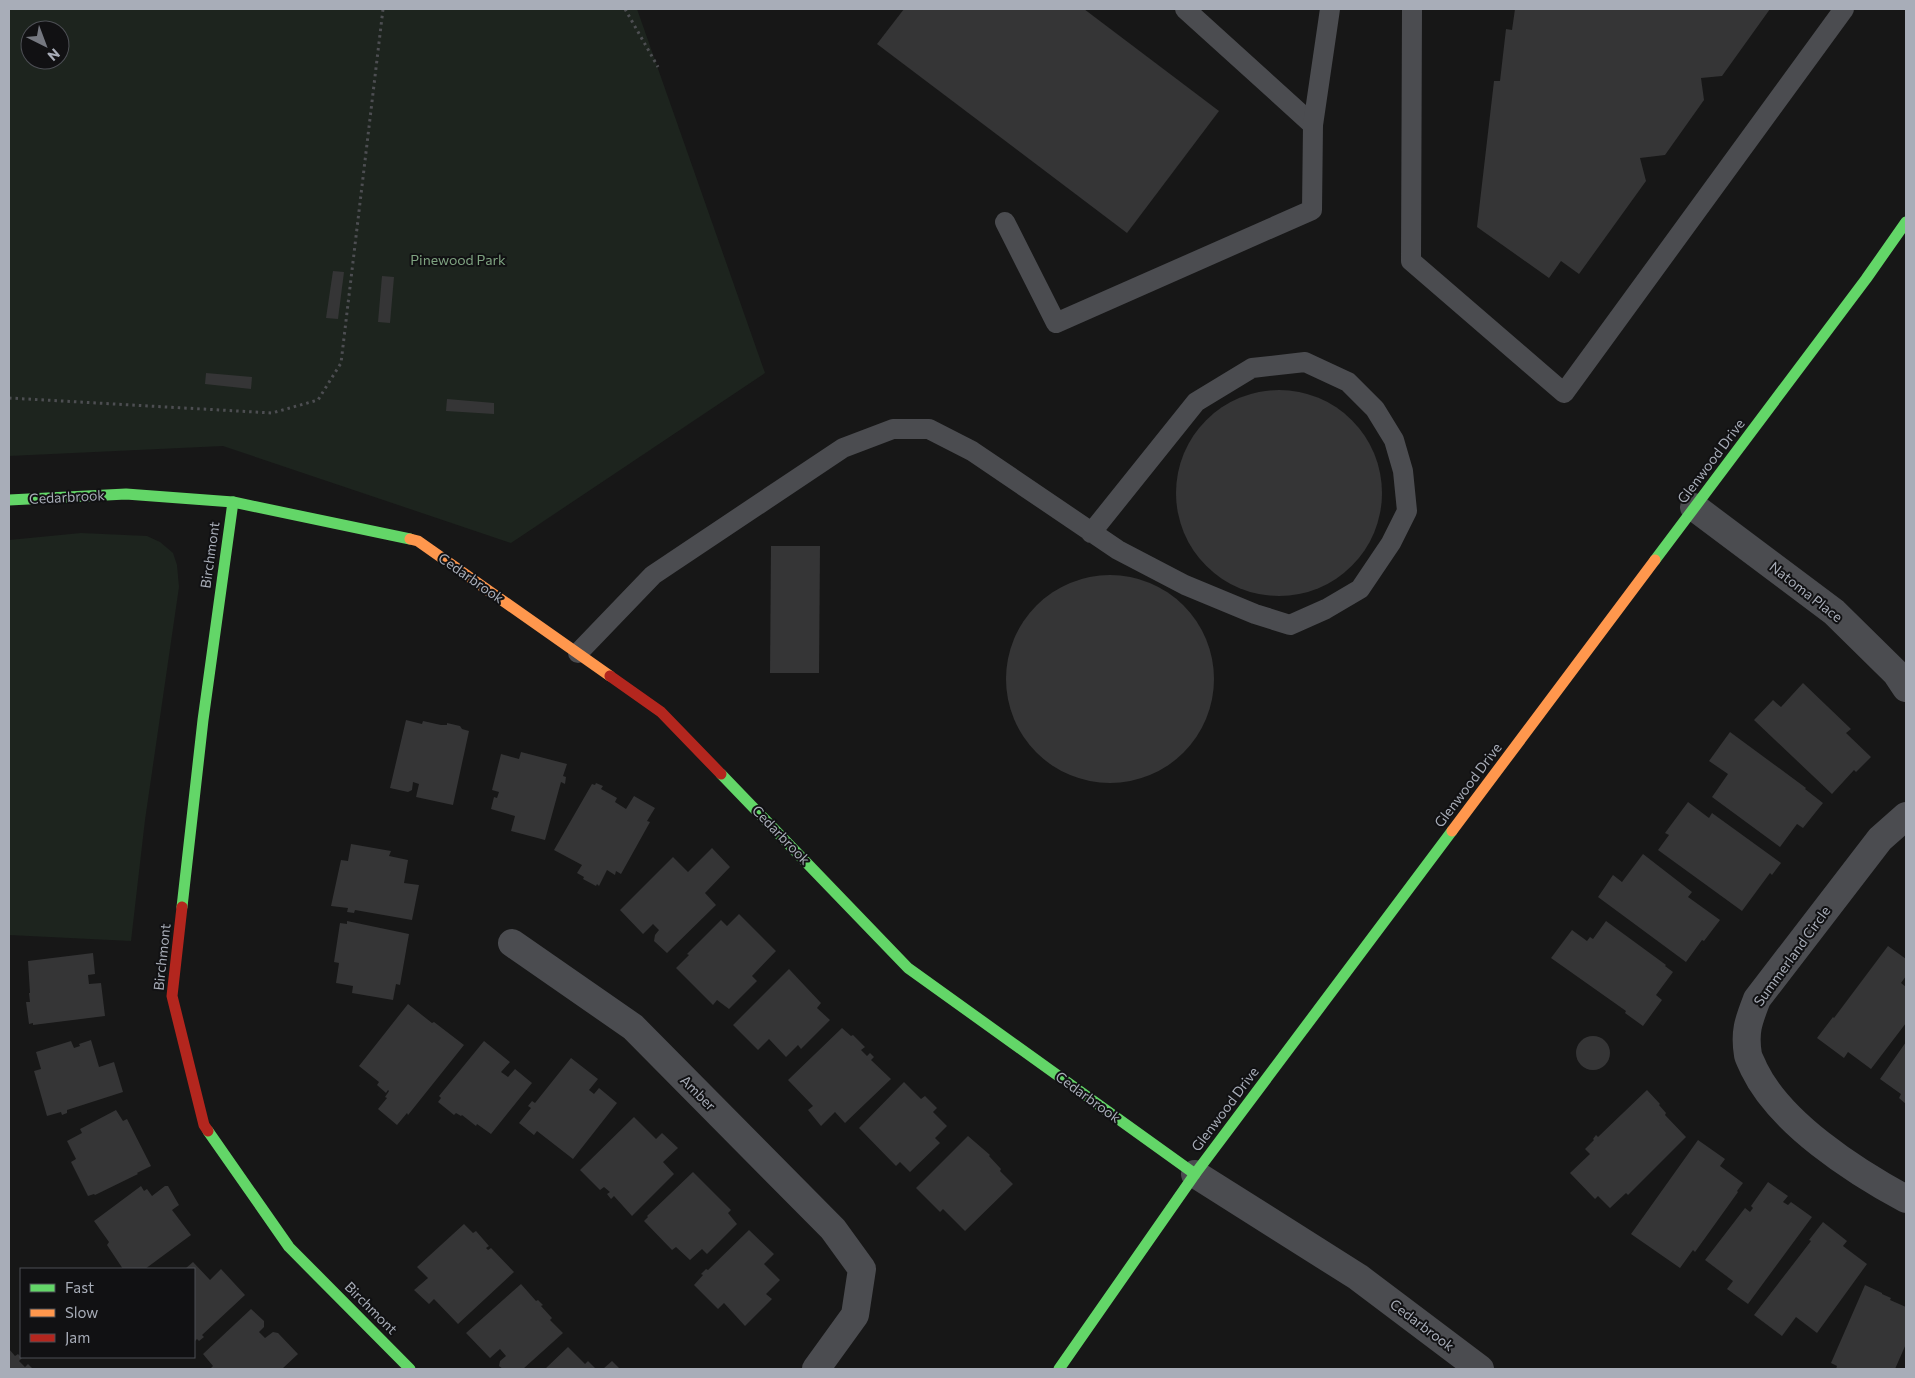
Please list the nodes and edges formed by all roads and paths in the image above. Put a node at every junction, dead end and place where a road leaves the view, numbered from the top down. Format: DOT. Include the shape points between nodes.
graph roads {
  1 [pos="383,9"];
  2 [pos="625,9"];
  3 [pos="1185,9"];
  4 [pos="1330,9"];
  5 [pos="1412,9"];
  6 [pos="1844,9"];
  7 [pos="658,67"];
  8 [pos="1313,125"];
  9 [pos="1005,222"];
  10 [pos="1906,222"];
  11 [pos="9,398"];
  12 [pos="9,500"];
  13 [pos="233,502"];
  14 [pos="1694,508"];
  15 [pos="1091,533"];
  16 [pos="578,653"];
  17 [pos="1906,688"];
  18 [pos="1906,816"];
  19 [pos="512,943"];
  20 [pos="1195,1174"];
  21 [pos="1906,1199"];
  22 [pos="410,1369"];
  23 [pos="816,1369"];
  24 [pos="1059,1369"];
  25 [pos="1480,1369"];
  1 -- 11 [label="path" via="341,363 318,400 272,413"];
  2 -- 7 [label="path"];
  3 -- 8 [label="lane"];
  4 -- 8 [label="lane"];
  5 -- 6 [label="lane" via="1411,261 1564,393"];
  8 -- 9 [label="lane" via="1312,210 1056,323"];
  10 -- 14 [label="street, Glenwood Drive"];
  12 -- 13 [label="street, Cedarbrook" via="126,494"];
  13 -- 16 [label="street, Cedarbrook" via="418,541"];
  13 -- 22 [label="street, Birchmont" via="203,720 172,996 204,1125 289,1247"];
  14 -- 17 [label="street, Natoma Place" via="1834,612 1896,673"];
  14 -- 20 [label="street, Glenwood Drive"];
  15 -- 15 [label="lane" via="1185,586 1290,625 1326,609 1360,588 1391,543 1406,511 1403,471 1394,440 1375,409 1348,382 1305,362 1252,368 1196,402"];
  15 -- 16 [label="lane" via="972,451 929,429 893,429 842,448 653,575"];
  16 -- 20 [label="street, Cedarbrook" via="661,712 908,968"];
  18 -- 21 [label="street, Summerland Circle" via="1880,839 1757,999 1746,1028 1748,1056 1760,1082 1778,1105 1830,1151"];
  19 -- 23 [label="street, Amber" via="633,1027 833,1229 862,1269 855,1314"];
  20 -- 24 [label="street, Glenwood Drive"];
  20 -- 25 [label="street, Cedarbrook" via="1358,1277"];
}
